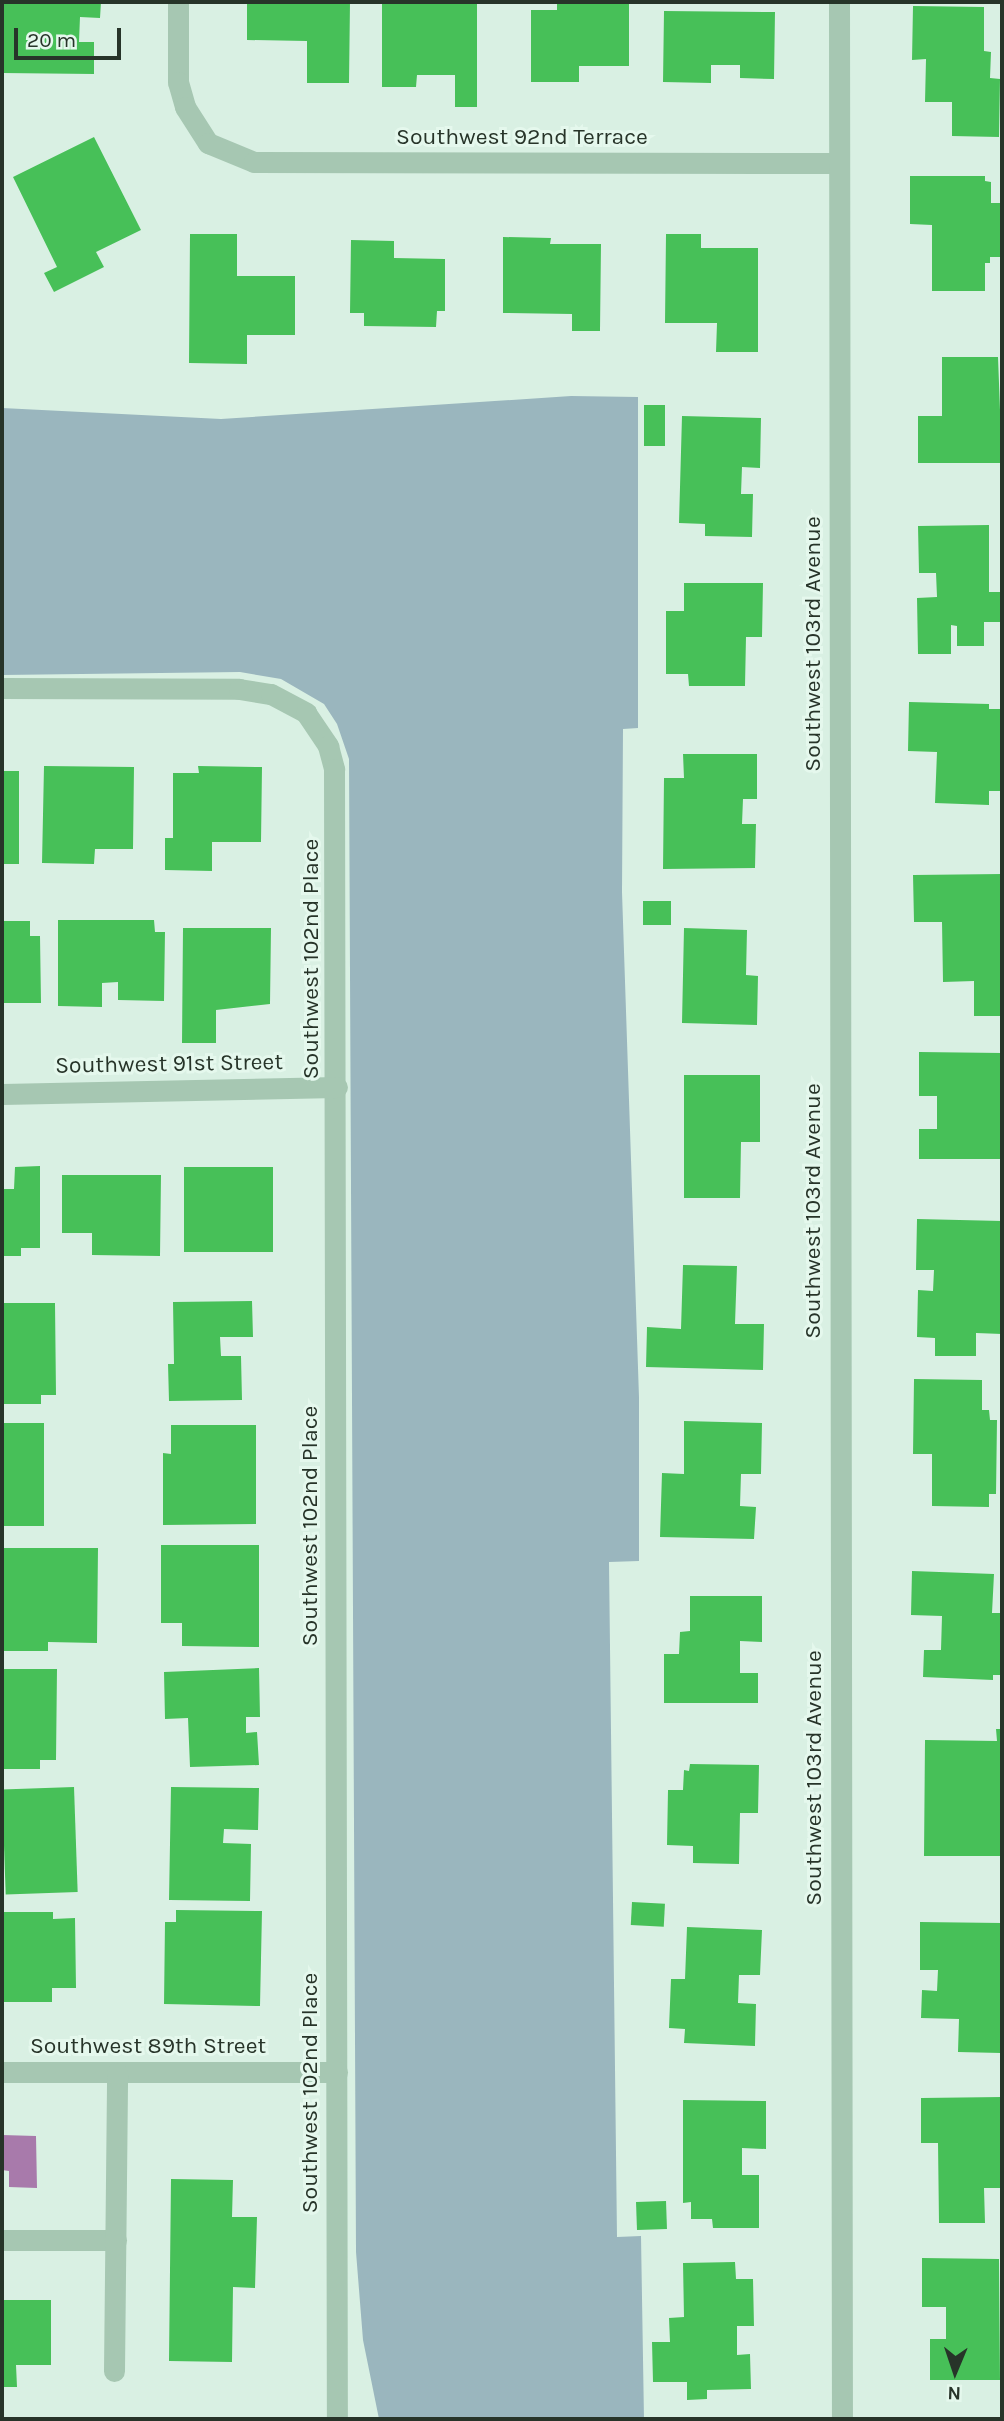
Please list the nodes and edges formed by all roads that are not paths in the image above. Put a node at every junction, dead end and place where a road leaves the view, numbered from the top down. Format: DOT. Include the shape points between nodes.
graph roads {
  1 [pos="178,2"];
  2 [pos="839,2"];
  3 [pos="839,163"];
  4 [pos="2,688"];
  5 [pos="337,1087"];
  6 [pos="2,1094"];
  7 [pos="2,2072"];
  8 [pos="337,2072"];
  9 [pos="117,2073"];
  10 [pos="2,2240"];
  11 [pos="116,2240"];
  12 [pos="114,2371"];
  13 [pos="337,2419"];
  14 [pos="842,2419"];
  1 -- 3 [label="street, Southwest 92nd Terrace" via="179,89 208,143 238,158 272,163"];
  2 -- 3 [label="street, Southwest 103rd Avenue"];
  3 -- 14 [label="street, Southwest 103rd Avenue"];
  4 -- 5 [label="street, Southwest 102nd Place" via="239,689 271,694 306,713 331,757 337,798"];
  5 -- 6 [label="street, Southwest 91st Street"];
  5 -- 8 [label="street, Southwest 102nd Place"];
  7 -- 9 [label="street, Southwest 89th Street"];
  8 -- 9 [label="street, Southwest 89th Street"];
  8 -- 13 [label="street, Southwest 102nd Place"];
  9 -- 11 [label="street"];
  10 -- 11 [label="street"];
  11 -- 12 [label="street"];
}
